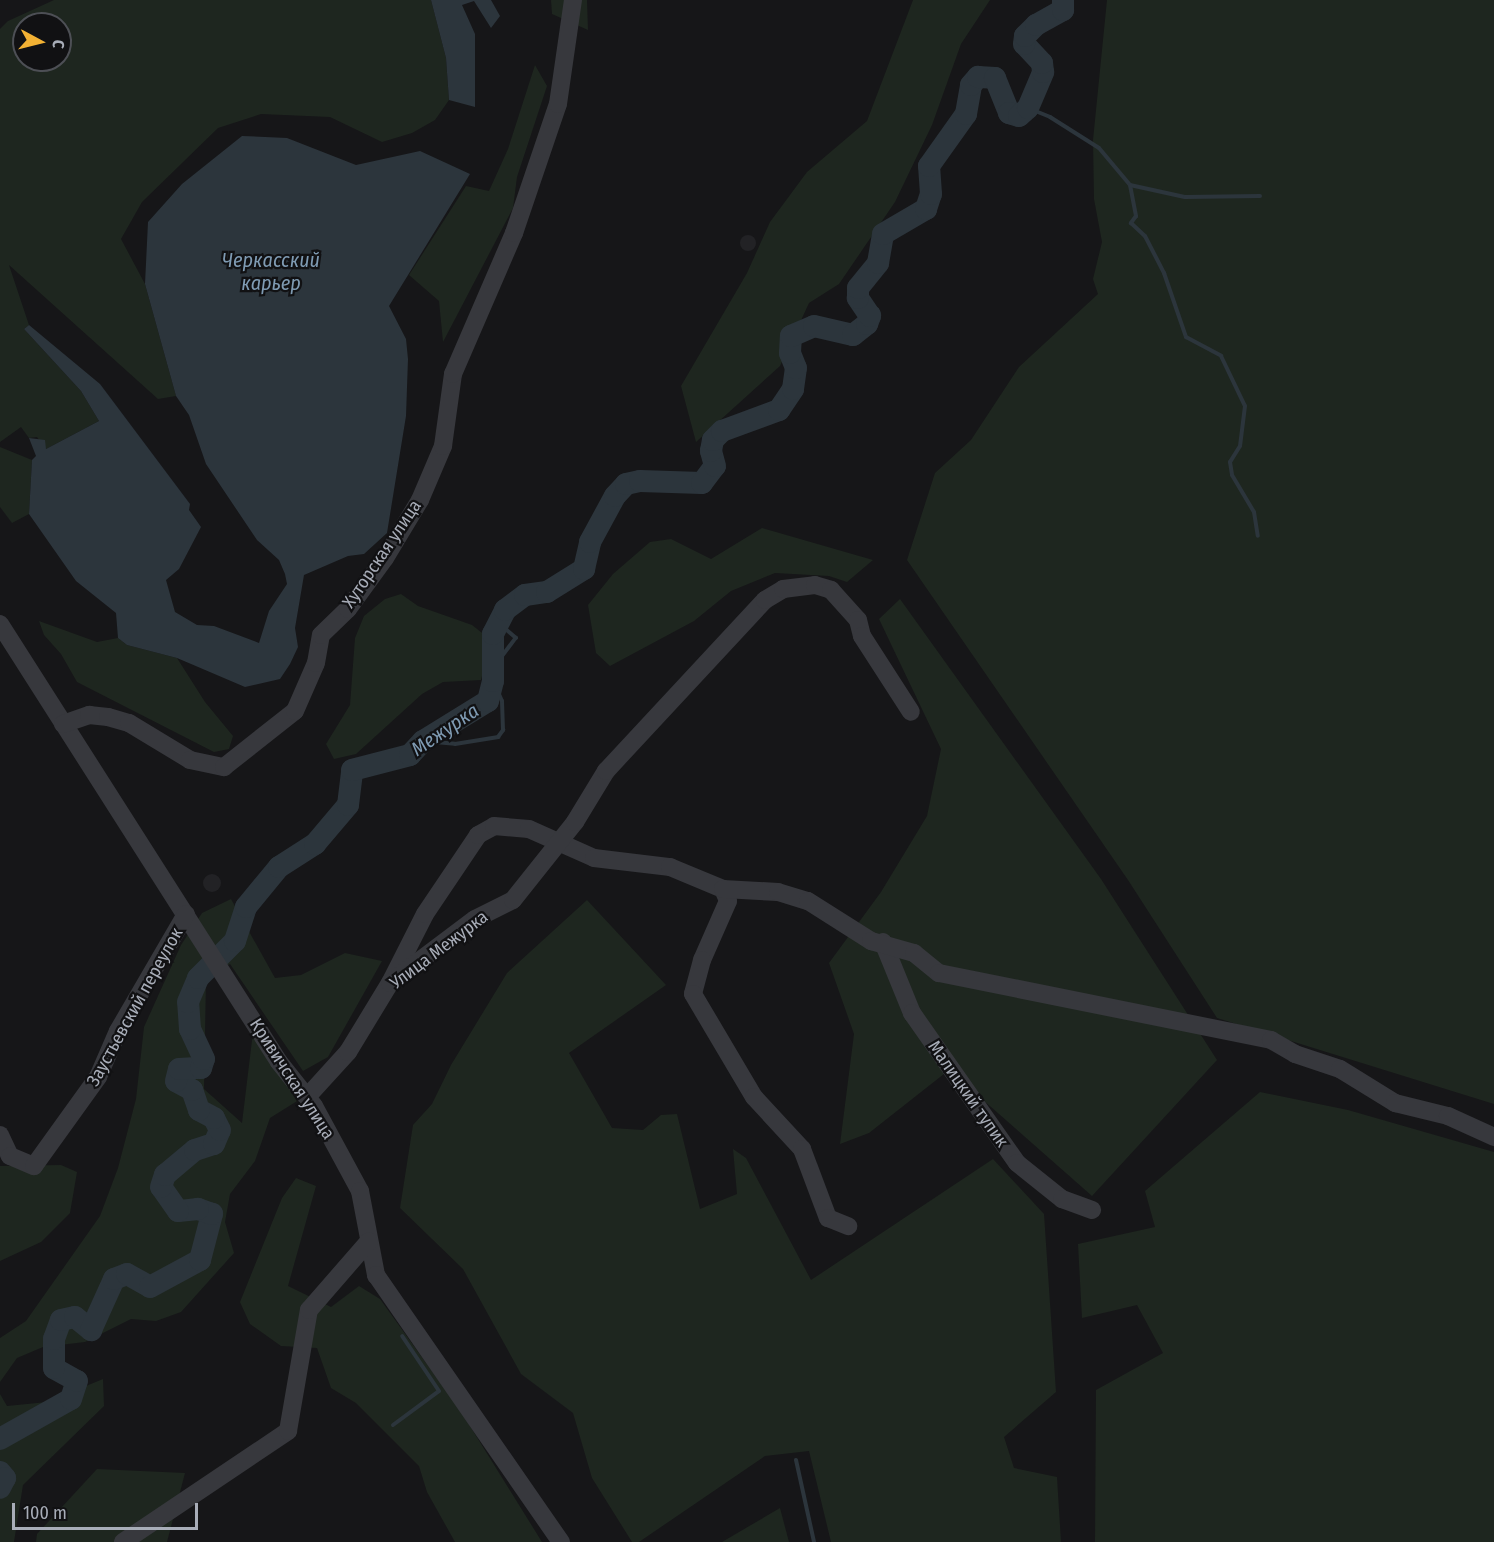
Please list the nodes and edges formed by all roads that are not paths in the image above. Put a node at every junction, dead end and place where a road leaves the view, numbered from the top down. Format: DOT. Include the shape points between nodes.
graph roads {
  1 [pos="573,0"];
  2 [pos="3,635"];
  3 [pos="911,711"];
  4 [pos="63,724"];
  5 [pos="557,841"];
  6 [pos="723,889"];
  7 [pos="186,914"];
  8 [pos="883,942"];
  9 [pos="390,983"];
  10 [pos="307,1097"];
  11 [pos="0,1135"];
  12 [pos="1494,1137"];
  13 [pos="1092,1210"];
  14 [pos="848,1226"];
  15 [pos="369,1241"];
  16 [pos="123,1542"];
  17 [pos="561,1542"];
  1 -- 4 [label="street, Хуторская улица" via="558,104 514,232 453,374 443,446 420,500 385,558 348,609 321,635 316,663 295,711 224,767 190,760 129,723 108,717 89,715"];
  2 -- 4 [label="street, Кривичская улица"];
  3 -- 5 [label="street, Улица Межурка" via="862,636 858,620 831,590 815,585 783,589 765,600 606,771 575,822"];
  4 -- 7 [label="street, Кривичская улица"];
  5 -- 6 [label="street" via="594,858 670,867"];
  5 -- 9 [label="street, Улица Межурка" via="513,900 475,918"];
  5 -- 9 [label="street" via="529,829 510,827 494,826 478,835 425,914"];
  6 -- 8 [label="street" via="752,888 798,898 871,941"];
  6 -- 14 [label="street" via="728,901 702,960 693,994 754,1097 802,1149 828,1218"];
  7 -- 10 [label="street, Кривичская улица" via="279,1062"];
  7 -- 11 [label="street, Заустьевский переулок" via="118,1031 98,1077 34,1166 10,1156"];
  8 -- 12 [label="street" via="914,952 939,973 972,982 1148,1013 1190,1026 1271,1040 1295,1054 1341,1069 1395,1103 1448,1116"];
  8 -- 13 [label="street, Малицкий тупик" via="912,1013 1017,1163 1062,1199"];
  9 -- 10 [label="street, Улица Межурка" via="348,1052"];
  10 -- 15 [label="street, Кривичская улица" via="360,1191"];
  15 -- 16 [label="street" via="309,1310 288,1431"];
  15 -- 17 [label="street, Кривичская улица" via="376,1275"];
}
